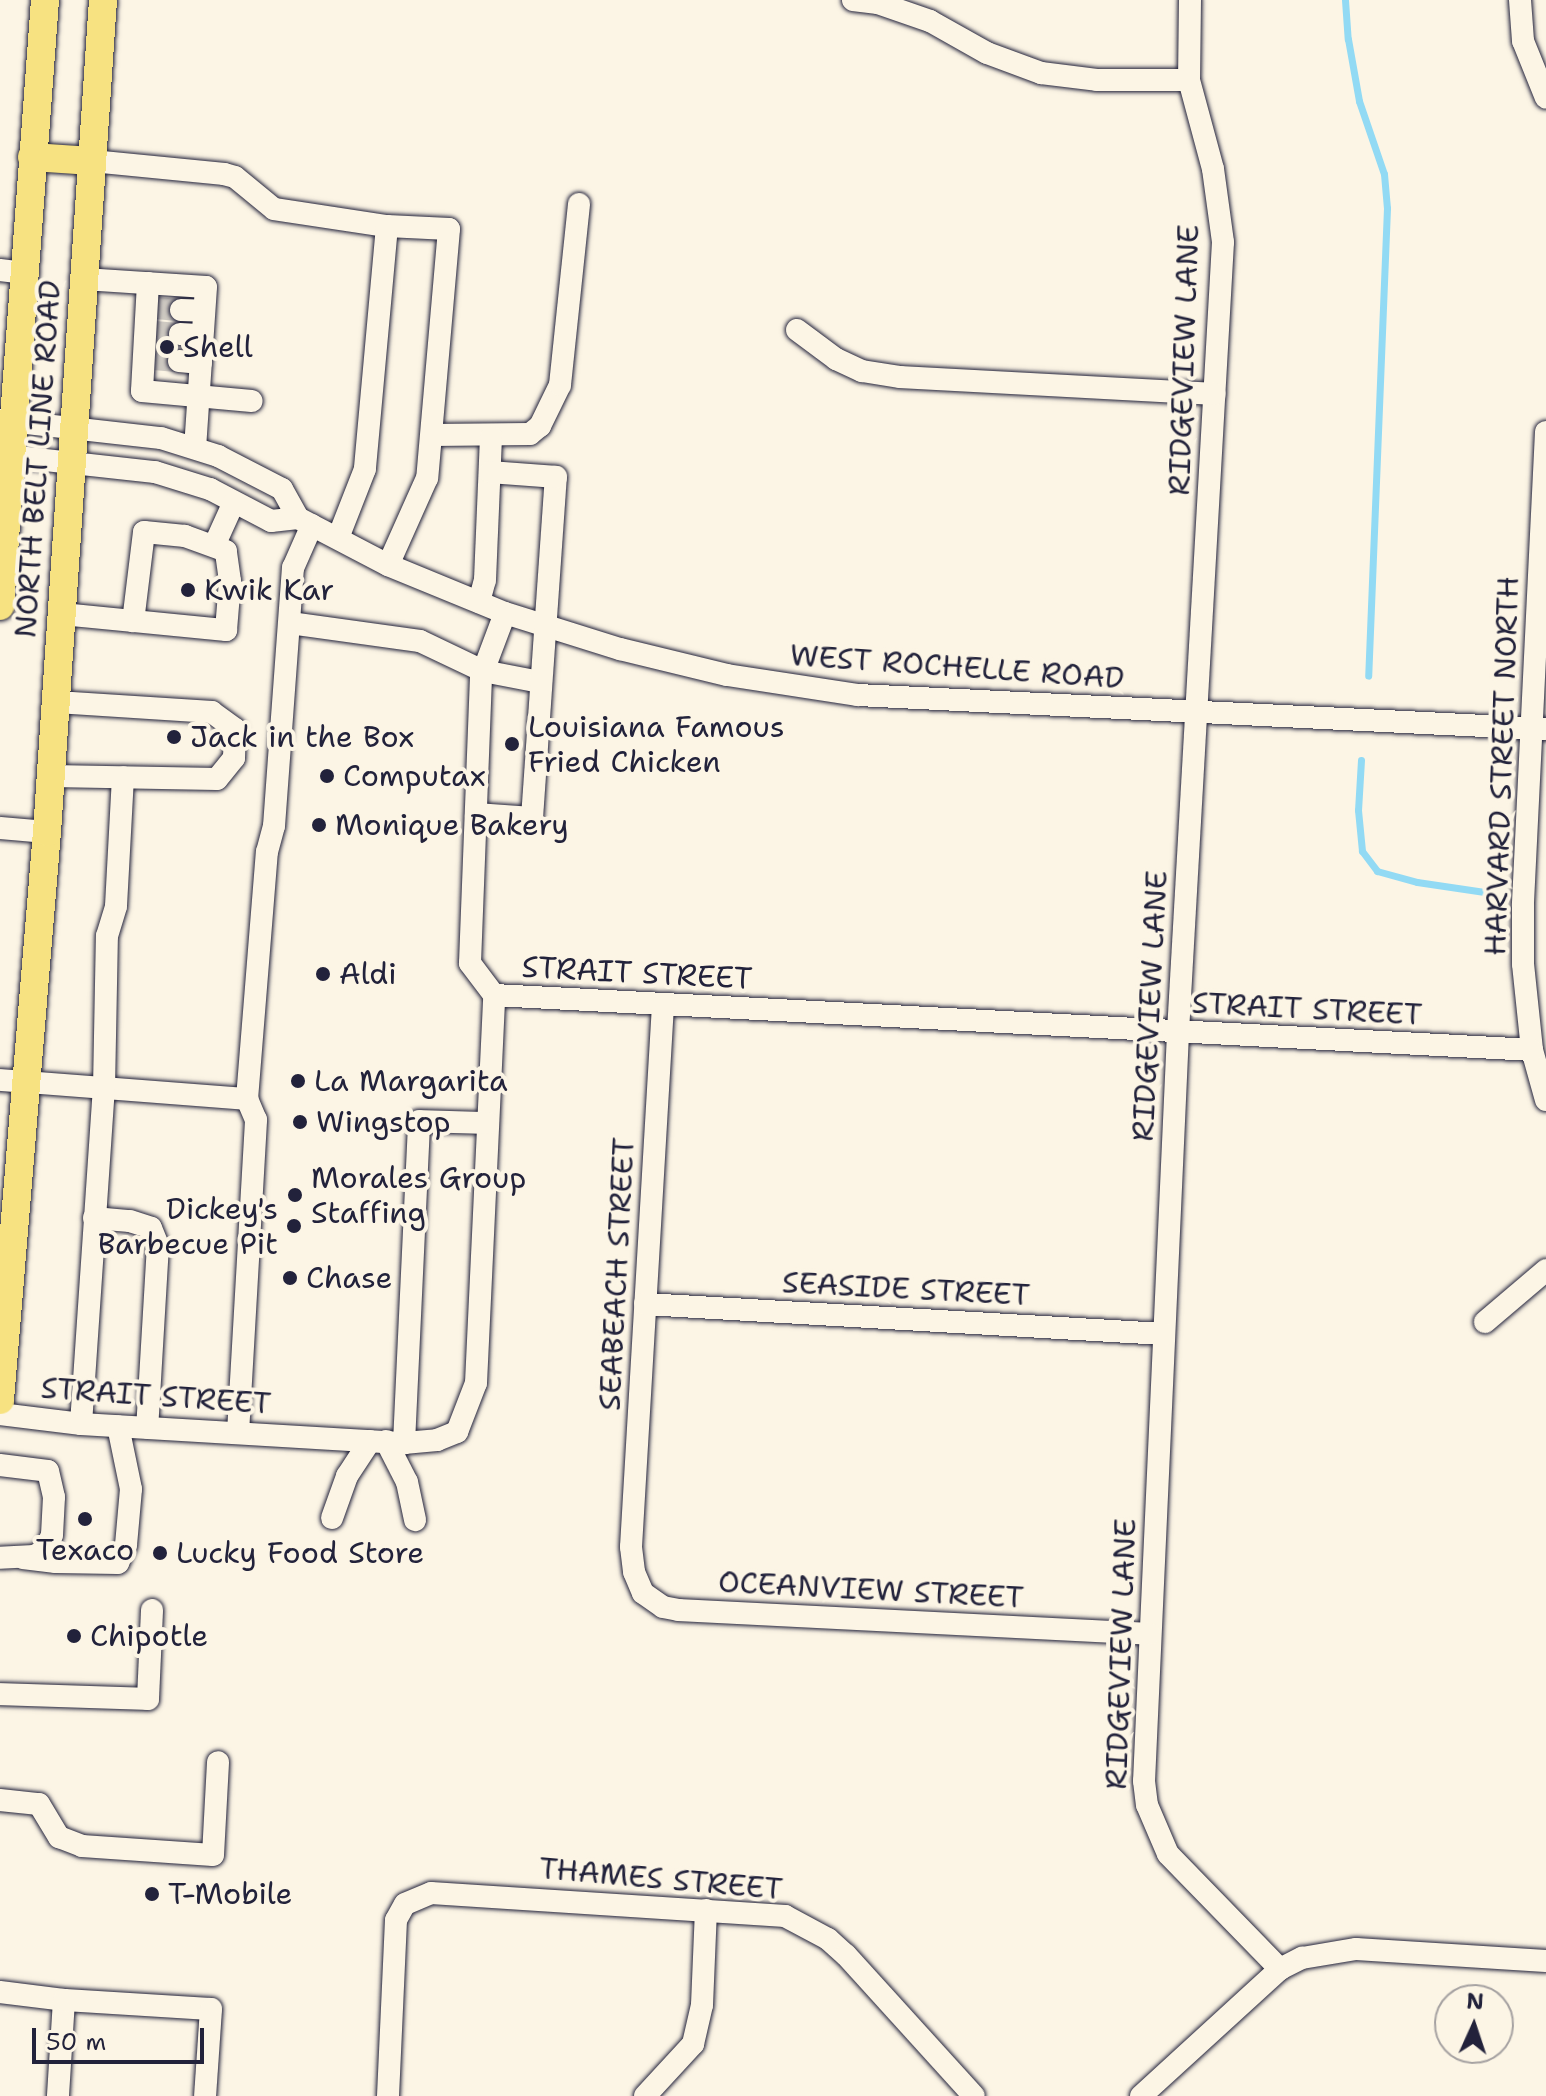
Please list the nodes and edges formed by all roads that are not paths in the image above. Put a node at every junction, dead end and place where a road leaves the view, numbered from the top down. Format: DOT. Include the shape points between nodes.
graph roads {
  1 [pos="45,0"];
  2 [pos="103,0"];
  3 [pos="853,0"];
  4 [pos="1190,0"];
  5 [pos="1520,0"];
  6 [pos="878,2"];
  7 [pos="1189,80"];
  8 [pos="1546,98"];
  9 [pos="32,157"];
  10 [pos="92,161"];
  11 [pos="579,204"];
  12 [pos="387,226"];
  13 [pos="12,272"];
  14 [pos="84,279"];
  15 [pos="148,283"];
  16 [pos="10,326"];
  17 [pos="797,330"];
  18 [pos="1215,394"];
  19 [pos="198,396"];
  20 [pos="252,401"];
  21 [pos="6,421"];
  22 [pos="74,428"];
  23 [pos="1546,432"];
  24 [pos="432,435"];
  25 [pos="491,437"];
  26 [pos="195,448"];
  27 [pos="5,455"];
  28 [pos="72,463"];
  29 [pos="490,472"];
  30 [pos="234,502"];
  31 [pos="305,521"];
  32 [pos="2,530"];
  33 [pos="338,538"];
  34 [pos="214,546"];
  35 [pos="388,565"];
  36 [pos="479,602"];
  37 [pos="0,606"];
  38 [pos="505,613"];
  39 [pos="62,614"];
  40 [pos="133,621"];
  41 [pos="290,623"];
  42 [pos="544,625"];
  43 [pos="483,671"];
  44 [pos="540,682"];
  45 [pos="56,702"];
  46 [pos="1197,713"];
  47 [pos="1539,728"];
  48 [pos="51,776"];
  49 [pos="123,777"];
  50 [pos="476,814"];
  51 [pos="0,828"];
  52 [pos="47,832"];
  53 [pos="494,995"];
  54 [pos="663,1005"];
  55 [pos="1178,1033"];
  56 [pos="1532,1050"];
  57 [pos="14,1081"];
  58 [pos="104,1088"];
  59 [pos="247,1099"];
  60 [pos="1546,1100"];
  61 [pos="488,1123"];
  62 [pos="94,1218"];
  63 [pos="1546,1270"];
  64 [pos="645,1304"];
  65 [pos="1485,1322"];
  66 [pos="1164,1334"];
  67 [pos="0,1400"];
  68 [pos="0,1414"];
  69 [pos="81,1424"];
  70 [pos="118,1426"];
  71 [pos="147,1428"];
  72 [pos="238,1433"];
  73 [pos="387,1442"];
  74 [pos="0,1465"];
  75 [pos="332,1518"];
  76 [pos="415,1520"];
  77 [pos="631,1547"];
  78 [pos="0,1558"];
  79 [pos="23,1558"];
  80 [pos="152,1610"];
  81 [pos="1149,1634"];
  82 [pos="0,1694"];
  83 [pos="218,1762"];
  84 [pos="0,1800"];
  85 [pos="706,1910"];
  86 [pos="1546,1961"];
  87 [pos="1280,1969"];
  88 [pos="0,1992"];
  89 [pos="64,2000"];
  90 [pos="58,2096"];
  91 [pos="205,2096"];
  92 [pos="388,2096"];
  93 [pos="645,2096"];
  94 [pos="974,2096"];
  95 [pos="1141,2096"];
  1 -- 9 [label="main road, NORTH BELT LINE ROAD"];
  2 -- 10 [label="main road, NORTH BELT LINE ROAD"];
  3 -- 6 [label="street"];
  4 -- 7 [label="street, RIDGEVIEW LANE"];
  5 -- 8 [label="street" via="1523,41"];
  6 -- 7 [label="street" via="1041,73 1097,80"];
  7 -- 18 [label="street, RIDGEVIEW LANE" via="1213,169 1223,242"];
  9 -- 10 [label="main road"];
  9 -- 13 [label="main road, NORTH BELT LINE ROAD"];
  10 -- 12 [label="street" via="224,174 274,209"];
  10 -- 14 [label="main road, NORTH BELT LINE ROAD"];
  11 -- 25 [label="street" via="560,385 540,426 530,434"];
  12 -- 24 [label="street" via="449,229"];
  12 -- 33 [label="street" via="365,469"];
  13 -- 16 [label="main road, NORTH BELT LINE ROAD"];
  14 -- 15 [label="street"];
  14 -- 22 [label="main road, NORTH BELT LINE ROAD"];
  15 -- 19 [label="street" via="152,308 142,391"];
  15 -- 19 [label="street" via="206,287 193,311 191,334 190,362"];
  16 -- 21 [label="main road, NORTH BELT LINE ROAD"];
  17 -- 18 [label="street" via="836,359 888,375"];
  18 -- 46 [label="street, RIDGEVIEW LANE"];
  19 -- 20 [label="street"];
  19 -- 26 [label="street"];
  21 -- 22 [label="street, WEST ROCHELLE ROAD"];
  21 -- 27 [label="main road, NORTH BELT LINE ROAD"];
  22 -- 26 [label="street, WEST ROCHELLE ROAD" via="161,438"];
  22 -- 28 [label="main road, NORTH BELT LINE ROAD"];
  23 -- 47 [label="street, HARVARD STREET NORTH"];
  24 -- 25 [label="street"];
  24 -- 35 [label="street" via="427,478"];
  25 -- 29 [label="street"];
  26 -- 31 [label="street, WEST ROCHELLE ROAD" via="282,489"];
  27 -- 28 [label="street, WEST ROCHELLE ROAD"];
  27 -- 32 [label="main road, NORTH BELT LINE ROAD"];
  28 -- 30 [label="street, WEST ROCHELLE ROAD" via="155,472"];
  28 -- 39 [label="main road, NORTH BELT LINE ROAD"];
  29 -- 36 [label="street" via="485,580"];
  29 -- 42 [label="street" via="556,477"];
  30 -- 31 [label="street, WEST ROCHELLE ROAD" via="271,521"];
  30 -- 34 [label="street"];
  31 -- 33 [label="street, WEST ROCHELLE ROAD"];
  31 -- 41 [label="street" via="293,568"];
  32 -- 37 [label="main road, NORTH BELT LINE ROAD"];
  33 -- 35 [label="street, WEST ROCHELLE ROAD"];
  34 -- 40 [label="street" via="185,536 144,532"];
  34 -- 40 [label="street" via="226,551 226,630"];
  35 -- 36 [label="street, WEST ROCHELLE ROAD"];
  36 -- 38 [label="street, WEST ROCHELLE ROAD"];
  38 -- 42 [label="street, WEST ROCHELLE ROAD"];
  38 -- 43 [label="street"];
  39 -- 40 [label="street"];
  39 -- 45 [label="main road, NORTH BELT LINE ROAD"];
  41 -- 43 [label="street" via="420,641"];
  41 -- 59 [label="street"];
  42 -- 44 [label="street"];
  42 -- 46 [label="street, WEST ROCHELLE ROAD" via="620,649 799,689"];
  43 -- 44 [label="street"];
  43 -- 50 [label="street"];
  44 -- 50 [label="street" via="532,818"];
  45 -- 48 [label="main road, NORTH BELT LINE ROAD"];
  45 -- 49 [label="street" via="212,712 235,729 234,758 217,779"];
  46 -- 47 [label="street, WEST ROCHELLE ROAD"];
  46 -- 55 [label="street, RIDGEVIEW LANE"];
  47 -- 56 [label="street, HARVARD STREET NORTH" via="1523,905"];
  48 -- 49 [label="street"];
  48 -- 52 [label="main road, NORTH BELT LINE ROAD"];
  49 -- 58 [label="street" via="116,906 106,951"];
  50 -- 53 [label="street" via="470,963"];
  51 -- 52 [label="street"];
  52 -- 57 [label="main road, NORTH BELT LINE ROAD"];
  53 -- 54 [label="street, STRAIT STREET"];
  53 -- 61 [label="street, STRAIT STREET"];
  54 -- 55 [label="street, STRAIT STREET"];
  54 -- 64 [label="street, SEABEACH STREET"];
  55 -- 56 [label="street, STRAIT STREET"];
  55 -- 66 [label="street, RIDGEVIEW LANE"];
  56 -- 60 [label="street, HARVARD STREET NORTH"];
  57 -- 58 [label="street"];
  57 -- 67 [label="main road, NORTH BELT LINE ROAD"];
  58 -- 59 [label="street"];
  58 -- 62 [label="street"];
  59 -- 72 [label="street" via="256,1120"];
  61 -- 73 [label="street, STRAIT STREET" via="476,1383 457,1432 437,1440"];
  61 -- 73 [label="street" via="419,1121"];
  62 -- 69 [label="street"];
  62 -- 71 [label="street" via="151,1228 158,1245"];
  63 -- 65 [label="street"];
  64 -- 66 [label="street, SEASIDE STREET"];
  64 -- 77 [label="street, SEABEACH STREET"];
  66 -- 81 [label="street, RIDGEVIEW LANE"];
  68 -- 69 [label="street, STRAIT STREET"];
  69 -- 70 [label="street, STRAIT STREET"];
  70 -- 71 [label="street, STRAIT STREET"];
  70 -- 79 [label="street" via="131,1489 126,1545 118,1563"];
  71 -- 72 [label="street, STRAIT STREET"];
  72 -- 73 [label="street, STRAIT STREET"];
  73 -- 75 [label="street" via="347,1476"];
  73 -- 76 [label="street" via="407,1482"];
  74 -- 79 [label="street" via="42,1468 52,1477 51,1540 41,1553"];
  77 -- 81 [label="street, OCEANVIEW STREET" via="643,1593 663,1607 679,1610"];
  78 -- 79 [label="street"];
  80 -- 82 [label="street" via="148,1699"];
  81 -- 87 [label="street, RIDGEVIEW LANE" via="1144,1781 1155,1830 1168,1854"];
  83 -- 84 [label="street" via="213,1855 82,1846 59,1837 39,1804"];
  85 -- 92 [label="street, THAMES STREET" via="462,1894 415,1898 396,1920"];
  85 -- 93 [label="street" via="702,2005 693,2044"];
  85 -- 94 [label="street, THAMES STREET" via="785,1916 828,1939"];
  86 -- 87 [label="street" via="1356,1949 1302,1958"];
  87 -- 95 [label="street"];
  88 -- 89 [label="street"];
  89 -- 90 [label="street"];
  89 -- 91 [label="street" via="211,2009"];
}
